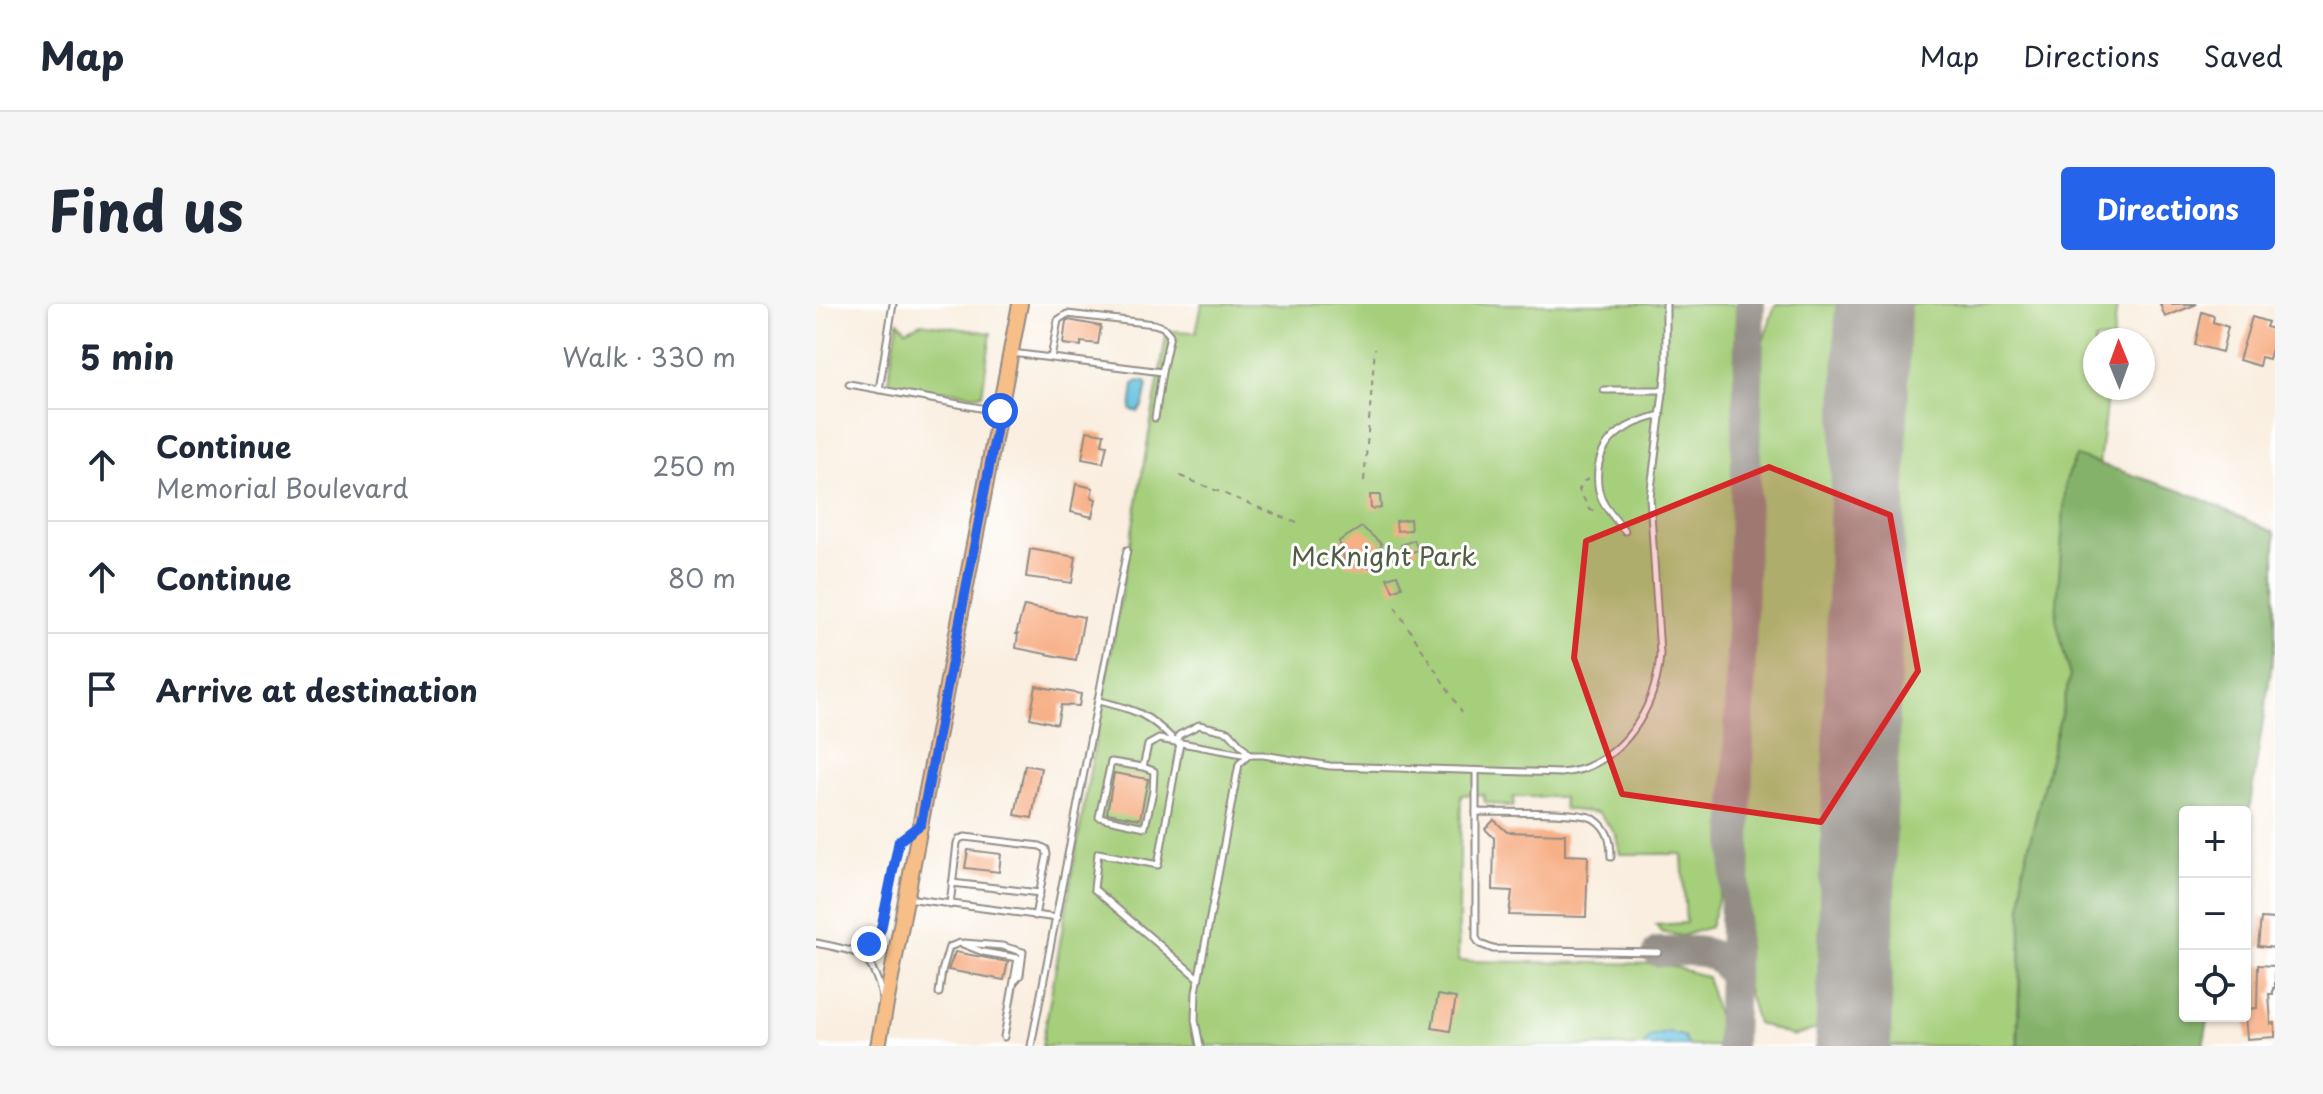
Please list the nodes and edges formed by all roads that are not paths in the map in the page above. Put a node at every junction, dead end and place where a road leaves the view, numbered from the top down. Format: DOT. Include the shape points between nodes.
graph roads {
  1 [pos="893,304"];
  2 [pos="1020,304"];
  3 [pos="1666,304"];
  4 [pos="1011,353"];
  5 [pos="1051,358"];
  6 [pos="1162,372"];
  7 [pos="849,384"];
  8 [pos="879,390"];
  9 [pos="1604,390"];
  10 [pos="1664,390"];
  11 [pos="1000,411"];
  12 [pos="1661,415"];
  13 [pos="1155,418"];
  14 [pos="1625,531"];
  15 [pos="1127,550"];
  16 [pos="1099,701"];
  17 [pos="1178,742"];
  18 [pos="1249,755"];
  19 [pos="1143,767"];
  20 [pos="1476,771"];
  21 [pos="1476,812"];
  22 [pos="921,824"];
  23 [pos="1611,857"];
  24 [pos="952,883"];
  25 [pos="1040,893"];
  26 [pos="906,898"];
  27 [pos="950,905"];
  28 [pos="1035,916"];
  29 [pos="1057,918"];
  30 [pos="816,943"];
  31 [pos="850,950"];
  32 [pos="1658,952"];
  33 [pos="1198,978"];
  34 [pos="939,993"];
  35 [pos="885,1009"];
  36 [pos="1004,1037"];
  37 [pos="878,1046"];
  38 [pos="1031,1046"];
  39 [pos="1200,1046"];
  1 -- 8 [label="lane"];
  2 -- 4 [label="main road"];
  3 -- 10 [label="lane"];
  4 -- 5 [label="lane"];
  4 -- 11 [label="main road"];
  5 -- 6 [label="lane"];
  5 -- 6 [label="lane" via="1058,320 1067,314 1154,324 1170,335"];
  6 -- 13 [label="lane"];
  7 -- 8 [label="lane"];
  8 -- 11 [label="lane"];
  9 -- 10 [label="lane"];
  10 -- 12 [label="lane"];
  11 -- 22 [label="main road"];
  12 -- 14 [label="lane" via="1625,427 1607,442 1599,458 1601,497"];
  12 -- 20 [label="lane" via="1650,497 1659,675 1642,719 1627,739 1585,768 1561,773"];
  15 -- 16 [label="lane"];
  16 -- 17 [label="lane" via="1132,709"];
  16 -- 29 [label="lane"];
  17 -- 18 [label="lane"];
  17 -- 18 [label="lane" via="1188,729 1211,726 1229,732"];
  17 -- 19 [label="lane" via="1159,739 1148,745"];
  17 -- 33 [label="lane" via="1158,865 1098,853 1094,889"];
  18 -- 20 [label="lane" via="1330,766"];
  18 -- 33 [label="lane" via="1239,764"];
  19 -- 19 [label="lane" via="1154,771 1145,827 1099,817 1111,762"];
  20 -- 21 [label="lane"];
  21 -- 23 [label="lane" via="1589,816 1609,836"];
  21 -- 32 [label="lane" via="1480,944 1493,949"];
  22 -- 26 [label="main road"];
  22 -- 31 [label="lane" via="899,841 876,938"];
  24 -- 25 [label="lane"];
  24 -- 25 [label="lane" via="957,843 965,837 1046,849"];
  24 -- 27 [label="lane"];
  25 -- 28 [label="lane"];
  26 -- 27 [label="lane"];
  26 -- 35 [label="main road"];
  27 -- 28 [label="lane"];
  28 -- 29 [label="lane"];
  29 -- 38 [label="lane"];
  30 -- 31 [label="lane"];
  31 -- 35 [label="lane" via="875,970"];
  33 -- 39 [label="lane" via="1195,1020"];
  34 -- 36 [label="lane" via="949,947 960,943 1018,958"];
  35 -- 37 [label="main road"];
}
